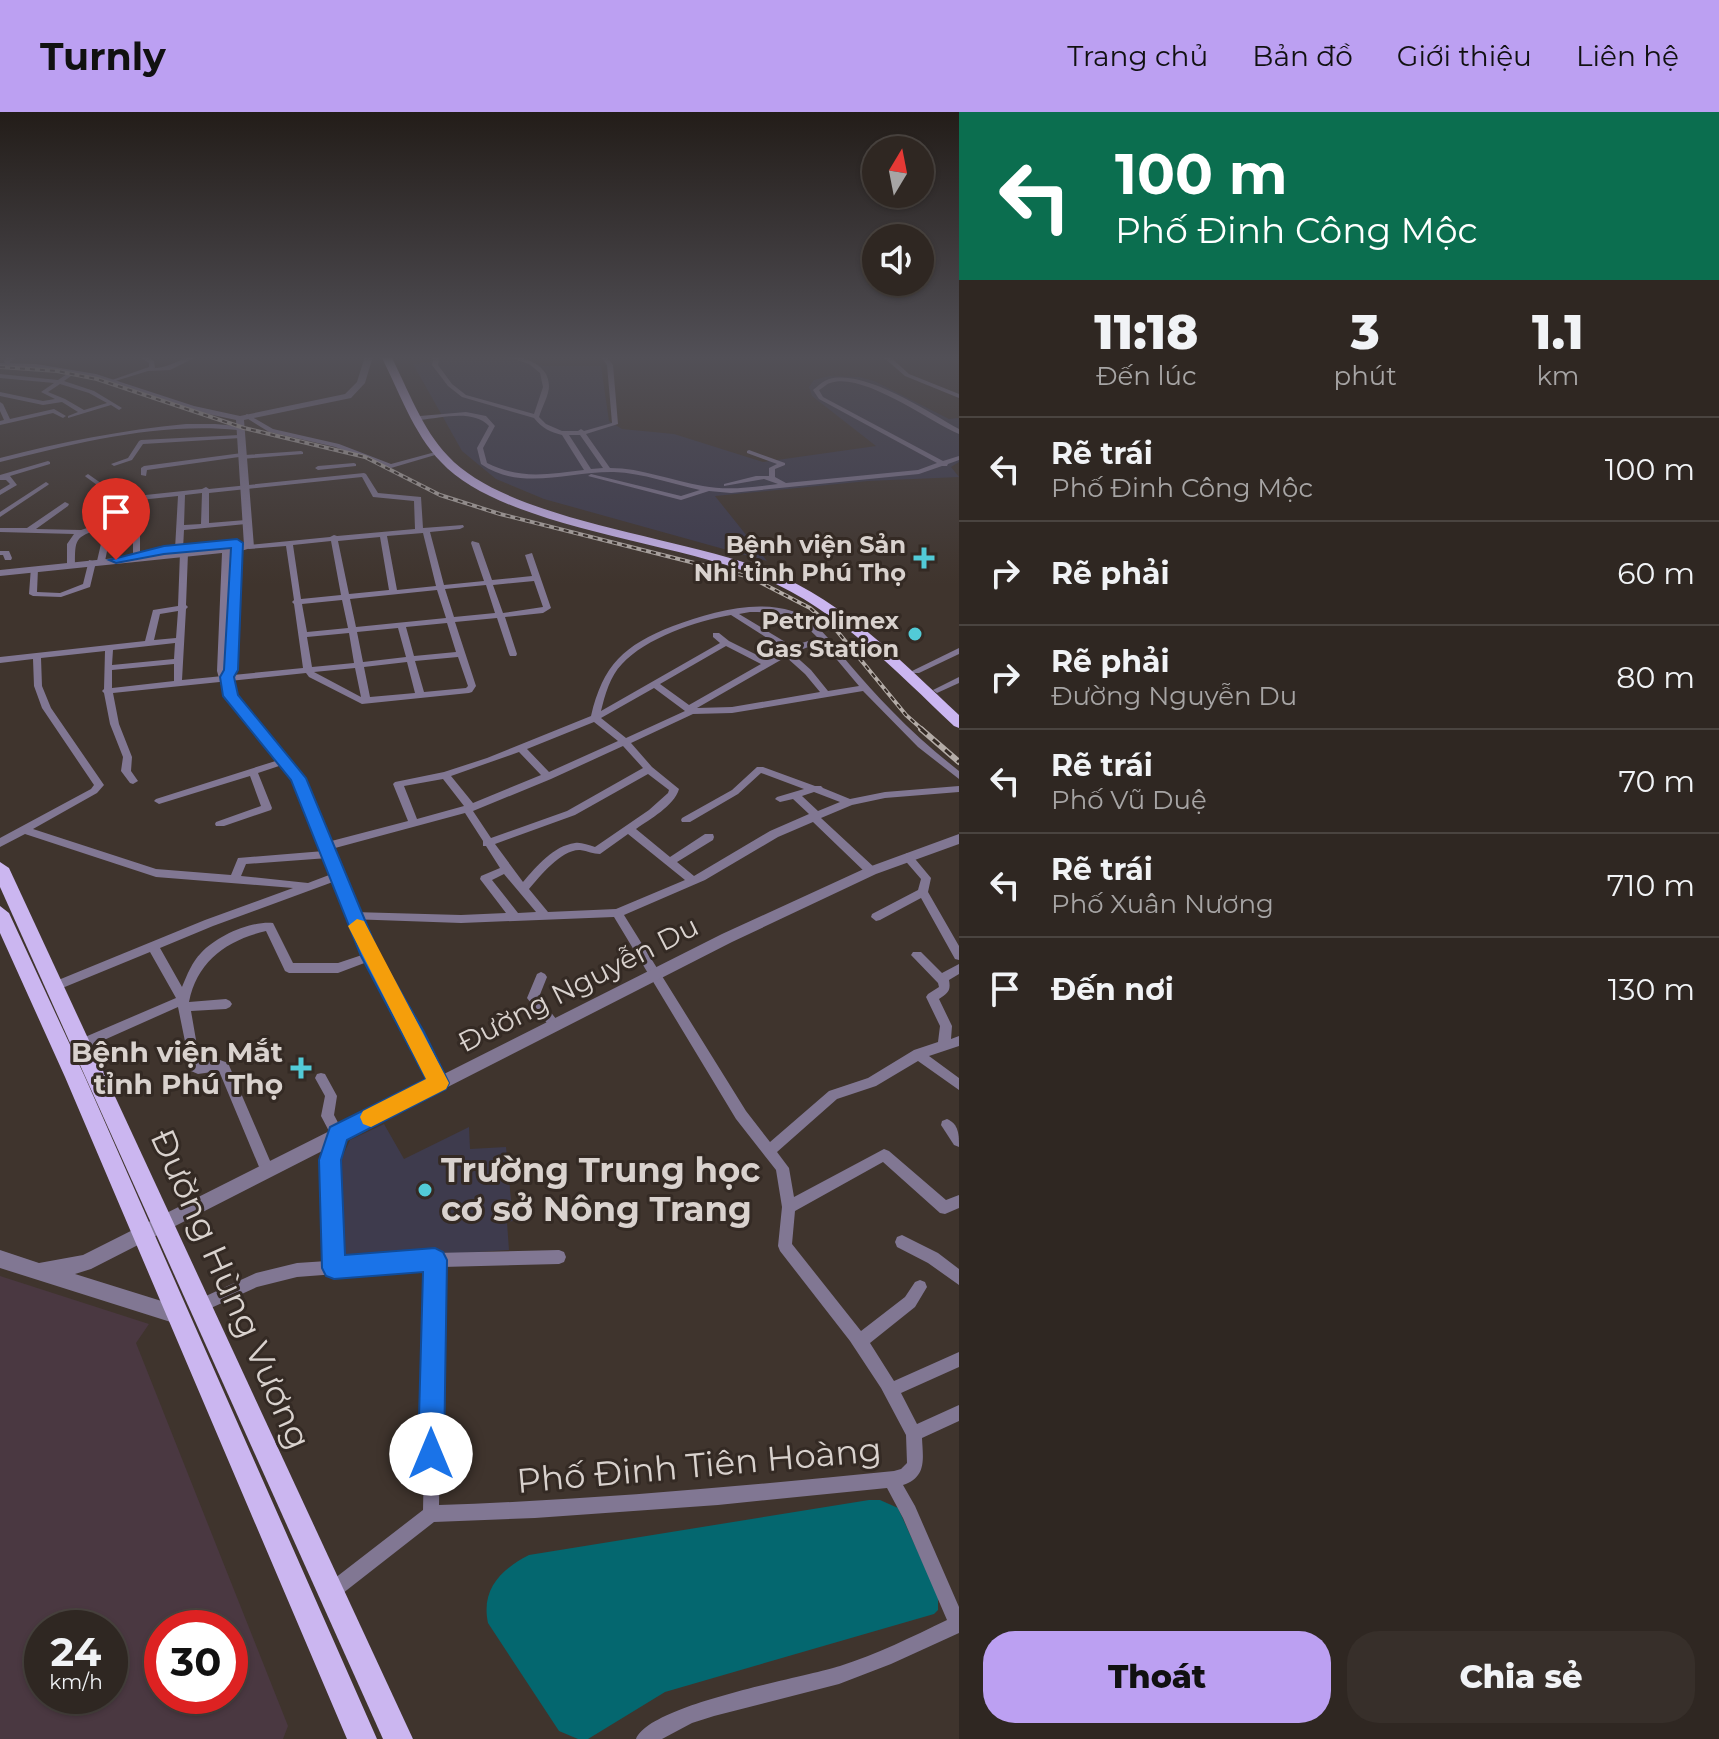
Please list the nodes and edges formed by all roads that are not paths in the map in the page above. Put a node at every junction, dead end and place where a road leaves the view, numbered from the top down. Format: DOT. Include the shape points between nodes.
graph roads {
  1 [pos="156,432"];
  2 [pos="200,432"];
  3 [pos="241,432"];
  4 [pos="275,432"];
  5 [pos="431,432"];
  6 [pos="435,432"];
  7 [pos="489,432"];
  8 [pos="556,432"];
  9 [pos="576,432"];
  10 [pos="582,432"];
  11 [pos="884,432"];
  12 [pos="137,434"];
  13 [pos="565,434"];
  14 [pos="276,438"];
  15 [pos="141,442"];
  16 [pos="590,445"];
  17 [pos="574,447"];
  18 [pos="749,452"];
  19 [pos="301,453"];
  20 [pos="439,453"];
  21 [pos="277,455"];
  22 [pos="242,456"];
  23 [pos="959,458"];
  24 [pos="316,459"];
  25 [pos="0,460"];
  26 [pos="48,463"];
  27 [pos="114,464"];
  28 [pos="354,465"];
  29 [pos="945,465"];
  30 [pos="318,468"];
  31 [pos="608,470"];
  32 [pos="589,472"];
  33 [pos="579,473"];
  34 [pos="144,475"];
  35 [pos="88,476"];
  36 [pos="772,476"];
  37 [pos="0,477"];
  38 [pos="651,478"];
  39 [pos="319,479"];
  40 [pos="46,484"];
  41 [pos="784,485"];
  42 [pos="244,486"];
  43 [pos="640,488"];
  44 [pos="206,489"];
  45 [pos="4,490"];
  46 [pos="707,490"];
  47 [pos="182,492"];
  48 [pos="27,495"];
  49 [pos="136,498"];
  50 [pos="522,502"];
  51 [pos="72,510"];
  52 [pos="137,514"];
  53 [pos="0,515"];
  54 [pos="246,522"];
  55 [pos="102,526"];
  56 [pos="205,526"];
  57 [pos="460,527"];
  58 [pos="180,528"];
  59 [pos="0,530"];
  60 [pos="423,530"];
  61 [pos="30,531"];
  62 [pos="79,532"];
  63 [pos="137,533"];
  64 [pos="383,533"];
  65 [pos="107,535"];
  66 [pos="334,537"];
  67 [pos="289,542"];
  68 [pos="475,543"];
  69 [pos="237,545"];
  70 [pos="182,551"];
  71 [pos="529,555"];
  72 [pos="137,557"];
  73 [pos="96,562"];
  74 [pos="71,565"];
  75 [pos="34,569"];
  76 [pos="0,573"];
  77 [pos="536,578"];
  78 [pos="490,582"];
  79 [pos="439,587"];
  80 [pos="393,591"];
  81 [pos="345,596"];
  82 [pos="296,602"];
  83 [pos="184,607"];
  84 [pos="734,614"];
  85 [pos="500,615"];
  86 [pos="452,619"];
  87 [pos="401,624"];
  88 [pos="351,630"];
  89 [pos="303,635"];
  90 [pos="716,635"];
  91 [pos="824,639"];
  92 [pos="178,640"];
  93 [pos="149,643"];
  94 [pos="726,643"];
  95 [pos="109,647"];
  96 [pos="959,651"];
  97 [pos="790,652"];
  98 [pos="461,654"];
  99 [pos="513,654"];
  100 [pos="37,655"];
  101 [pos="410,659"];
  102 [pos="0,660"];
  103 [pos="178,661"];
  104 [pos="768,664"];
  105 [pos="359,665"];
  106 [pos="108,668"];
  107 [pos="308,670"];
  108 [pos="916,671"];
  109 [pos="227,677"];
  110 [pos="959,680"];
  111 [pos="178,681"];
  112 [pos="654,684"];
  113 [pos="863,688"];
  114 [pos="937,690"];
  115 [pos="106,691"];
  116 [pos="825,693"];
  117 [pos="420,694"];
  118 [pos="366,701"];
  119 [pos="690,710"];
  120 [pos="959,711"];
  121 [pos="595,718"];
  122 [pos="959,723"];
  123 [pos="624,741"];
  124 [pos="520,747"];
  125 [pos="285,761"];
  126 [pos="649,769"];
  127 [pos="253,771"];
  128 [pos="445,775"];
  129 [pos="959,776"];
  130 [pos="548,777"];
  131 [pos="133,781"];
  132 [pos="819,788"];
  133 [pos="959,789"];
  134 [pos="794,794"];
  135 [pos="780,799"];
  136 [pos="159,801"];
  137 [pos="850,802"];
  138 [pos="469,809"];
  139 [pos="815,816"];
  140 [pos="686,820"];
  141 [pos="220,824"];
  142 [pos="414,824"];
  143 [pos="628,828"];
  144 [pos="24,830"];
  145 [pos="709,837"];
  146 [pos="959,839"];
  147 [pos="0,843"];
  148 [pos="487,843"];
  149 [pos="326,850"];
  150 [pos="907,857"];
  151 [pos="670,862"];
  152 [pos="0,868"];
  153 [pos="506,869"];
  154 [pos="871,871"];
  155 [pos="337,876"];
  156 [pos="234,880"];
  157 [pos="692,880"];
  158 [pos="308,885"];
  159 [pos="522,889"];
  160 [pos="923,892"];
  161 [pos="4,901"];
  162 [pos="617,913"];
  163 [pos="353,916"];
  164 [pos="546,917"];
  165 [pos="876,917"];
  166 [pos="516,918"];
  167 [pos="153,946"];
  168 [pos="917,955"];
  169 [pos="371,956"];
  170 [pos="959,956"];
  171 [pos="959,969"];
  172 [pos="654,975"];
  173 [pos="541,977"];
  174 [pos="942,980"];
  175 [pos="55,986"];
  176 [pos="184,1004"];
  177 [pos="226,1004"];
  178 [pos="554,1024"];
  179 [pos="959,1041"];
  180 [pos="82,1044"];
  181 [pos="944,1046"];
  182 [pos="918,1054"];
  183 [pos="321,1078"];
  184 [pos="438,1083"];
  185 [pos="959,1085"];
  186 [pos="947,1125"];
  187 [pos="338,1134"];
  188 [pos="959,1141"];
  189 [pos="768,1152"];
  190 [pos="267,1170"];
  191 [pos="959,1201"];
  192 [pos="789,1207"];
  193 [pos="163,1224"];
  194 [pos="902,1242"];
  195 [pos="559,1257"];
  196 [pos="0,1259"];
  197 [pos="435,1260"];
  198 [pos="334,1268"];
  199 [pos="39,1272"];
  200 [pos="959,1278"];
  201 [pos="920,1287"];
  202 [pos="200,1306"];
  203 [pos="177,1315"];
  204 [pos="861,1341"];
  205 [pos="959,1359"];
  206 [pos="893,1389"];
  207 [pos="959,1413"];
  208 [pos="914,1434"];
  209 [pos="891,1479"];
  210 [pos="431,1514"];
  211 [pos="331,1591"];
  212 [pos="958,1625"];
  213 [pos="362,1739"];
  214 [pos="398,1739"];
  215 [pos="645,1739"];
  1 -- 12 [label="street"];
  2 -- 15 [label="street"];
  3 -- 22 [label="street"];
  4 -- 20 [label="street" via="337,445 391,466"];
  5 -- 20 [label="main road"];
  6 -- 50 [label="main road" via="460,463"];
  7 -- 33 [label="street" via="480,457 505,475"];
  8 -- 13 [label="street"];
  9 -- 13 [label="street"];
  10 -- 16 [label="street"];
  11 -- 29 [label="street"];
  12 -- 15 [label="street"];
  12 -- 25 [label="street"];
  13 -- 17 [label="street"];
  14 -- 21 [label="street"];
  15 -- 27 [label="street" via="130,459"];
  16 -- 17 [label="street"];
  16 -- 31 [label="street"];
  17 -- 32 [label="street"];
  18 -- 36 [label="street" via="783,464 772,468"];
  19 -- 21 [label="street"];
  20 -- 50 [label="main road" via="470,480"];
  21 -- 22 [label="street"];
  22 -- 34 [label="street" via="144,468"];
  22 -- 42 [label="street"];
  23 -- 29 [label="street"];
  24 -- 30 [label="street"];
  26 -- 37 [label="street"];
  28 -- 30 [label="street"];
  29 -- 41 [label="street"];
  30 -- 39 [label="street"];
  31 -- 32 [label="street"];
  31 -- 38 [label="street"];
  32 -- 33 [label="street"];
  33 -- 43 [label="street"];
  35 -- 49 [label="street" via="106,489"];
  36 -- 41 [label="street"];
  36 -- 46 [label="street"];
  37 -- 45 [label="street" via="14,484"];
  38 -- 43 [label="street"];
  38 -- 46 [label="street"];
  39 -- 42 [label="street"];
  39 -- 60 [label="street" via="364,475 376,495 418,499"];
  40 -- 48 [label="street"];
  41 -- 46 [label="street"];
  42 -- 44 [label="street"];
  42 -- 54 [label="street"];
  43 -- 46 [label="street" via="681,498"];
  44 -- 47 [label="street"];
  44 -- 56 [label="street"];
  45 -- 48 [label="street"];
  47 -- 49 [label="street"];
  47 -- 58 [label="street"];
  48 -- 53 [label="street"];
  49 -- 52 [label="street"];
  50 -- 108 [label="main road" via="729,556 793,579 861,621"];
  50 -- 122 [label="main road" via="789,585 858,629"];
  51 -- 61 [label="street" via="62,506"];
  52 -- 55 [label="street"];
  52 -- 63 [label="street"];
  54 -- 56 [label="street"];
  54 -- 69 [label="street"];
  55 -- 62 [label="street"];
  55 -- 65 [label="street"];
  56 -- 58 [label="street"];
  57 -- 60 [label="street"];
  58 -- 70 [label="street"];
  59 -- 61 [label="street"];
  60 -- 64 [label="street"];
  60 -- 79 [label="street"];
  61 -- 62 [label="street"];
  62 -- 74 [label="street" via="71,544"];
  63 -- 65 [label="street"];
  63 -- 72 [label="street"];
  64 -- 66 [label="street"];
  64 -- 80 [label="street"];
  65 -- 73 [label="street"];
  66 -- 67 [label="street"];
  66 -- 81 [label="street"];
  67 -- 69 [label="street"];
  67 -- 82 [label="street"];
  68 -- 78 [label="street"];
  69 -- 70 [label="street"];
  69 -- 109 [label="street" via="223,671"];
  70 -- 72 [label="street"];
  70 -- 83 [label="street"];
  71 -- 77 [label="street"];
  72 -- 73 [label="street"];
  73 -- 74 [label="street"];
  73 -- 75 [label="street" via="87,585 61,595 35,595"];
  74 -- 75 [label="street"];
  75 -- 76 [label="street"];
  77 -- 78 [label="street"];
  77 -- 85 [label="street" via="546,609"];
  78 -- 79 [label="street"];
  78 -- 85 [label="street"];
  79 -- 80 [label="street"];
  79 -- 86 [label="street"];
  80 -- 81 [label="street"];
  81 -- 82 [label="street"];
  81 -- 88 [label="street"];
  82 -- 89 [label="street"];
  83 -- 92 [label="street"];
  83 -- 93 [label="street" via="156,612"];
  84 -- 91 [label="street" via="787,612"];
  84 -- 97 [label="street"];
  84 -- 121 [label="street" via="685,624 632,651 609,677"];
  85 -- 86 [label="street"];
  85 -- 99 [label="street"];
  86 -- 87 [label="street"];
  86 -- 98 [label="street"];
  87 -- 88 [label="street"];
  87 -- 101 [label="street"];
  88 -- 89 [label="street"];
  88 -- 105 [label="street"];
  89 -- 107 [label="street"];
  90 -- 94 [label="street"];
  91 -- 97 [label="street"];
  91 -- 113 [label="street"];
  92 -- 93 [label="street"];
  92 -- 103 [label="street"];
  93 -- 95 [label="street"];
  94 -- 104 [label="street"];
  94 -- 112 [label="street"];
  95 -- 100 [label="street"];
  95 -- 106 [label="street"];
  96 -- 108 [label="street"];
  97 -- 104 [label="street"];
  97 -- 116 [label="street"];
  98 -- 101 [label="street"];
  98 -- 117 [label="street" via="472,688"];
  100 -- 102 [label="street"];
  100 -- 144 [label="street" via="38,686 47,708 99,785"];
  101 -- 105 [label="street"];
  101 -- 117 [label="street"];
  103 -- 106 [label="street"];
  103 -- 111 [label="street"];
  104 -- 119 [label="street"];
  105 -- 107 [label="street"];
  105 -- 118 [label="street"];
  106 -- 115 [label="street"];
  107 -- 109 [label="street"];
  107 -- 118 [label="street" via="327,685"];
  108 -- 114 [label="main road"];
  109 -- 111 [label="street"];
  109 -- 125 [label="street" via="237,708"];
  110 -- 114 [label="street"];
  111 -- 115 [label="street"];
  112 -- 119 [label="street"];
  112 -- 121 [label="street"];
  113 -- 116 [label="street"];
  113 -- 129 [label="street" via="906,733"];
  114 -- 120 [label="main road"];
  115 -- 131 [label="street"];
  116 -- 119 [label="street" via="761,706"];
  117 -- 118 [label="street"];
  119 -- 123 [label="street"];
  121 -- 123 [label="street"];
  121 -- 124 [label="street"];
  123 -- 126 [label="street"];
  123 -- 130 [label="street"];
  124 -- 128 [label="street"];
  124 -- 130 [label="street"];
  125 -- 127 [label="street"];
  125 -- 149 [label="street" via="303,788"];
  126 -- 143 [label="street" via="675,793"];
  126 -- 148 [label="street" via="571,813"];
  127 -- 136 [label="street"];
  127 -- 141 [label="street" via="267,808"];
  128 -- 138 [label="street"];
  128 -- 142 [label="street" via="398,784"];
  130 -- 138 [label="street"];
  132 -- 134 [label="street"];
  132 -- 137 [label="street"];
  132 -- 140 [label="street" via="757,769 735,792"];
  133 -- 137 [label="street"];
  134 -- 135 [label="street"];
  134 -- 139 [label="street"];
  137 -- 139 [label="street"];
  138 -- 142 [label="street"];
  138 -- 148 [label="street"];
  139 -- 154 [label="street"];
  139 -- 157 [label="street"];
  142 -- 149 [label="street"];
  143 -- 151 [label="street"];
  143 -- 159 [label="street" via="592,852 578,846 563,851"];
  144 -- 147 [label="street"];
  144 -- 156 [label="street" via="143,870"];
  145 -- 151 [label="street"];
  146 -- 150 [label="street, Đường Nguyễn Du"];
  148 -- 153 [label="street"];
  149 -- 155 [label="street"];
  149 -- 156 [label="street" via="242,861"];
  150 -- 154 [label="street, Đường Nguyễn Du"];
  150 -- 160 [label="street" via="926,878"];
  151 -- 157 [label="street"];
  152 -- 161 [label="main road, Đường Hùng Vương"];
  153 -- 159 [label="street"];
  153 -- 166 [label="street" via="485,879"];
  154 -- 172 [label="street, Đường Nguyễn Du"];
  155 -- 158 [label="street"];
  155 -- 163 [label="street"];
  156 -- 158 [label="street"];
  157 -- 162 [label="street"];
  158 -- 167 [label="street"];
  159 -- 164 [label="street"];
  160 -- 165 [label="street"];
  160 -- 170 [label="street"];
  161 -- 175 [label="main road, Đường Hùng Vương"];
  161 -- 193 [label="main road, Đường Hùng Vương"];
  162 -- 164 [label="street"];
  162 -- 172 [label="street"];
  163 -- 166 [label="street"];
  163 -- 169 [label="street"];
  164 -- 166 [label="street"];
  167 -- 175 [label="street"];
  167 -- 176 [label="street"];
  168 -- 174 [label="street"];
  169 -- 176 [label="street" via="338,968 289,968 269,926 252,930 209,950 195,967"];
  169 -- 184 [label="street"];
  171 -- 174 [label="street"];
  172 -- 178 [label="street, Đường Nguyễn Du"];
  172 -- 189 [label="street"];
  173 -- 178 [label="street" via="532,994"];
  174 -- 181 [label="street" via="945,989 932,997 946,1026"];
  175 -- 180 [label="main road, Đường Hùng Vương"];
  176 -- 177 [label="street"];
  176 -- 180 [label="street"];
  176 -- 190 [label="street" via="195,1067 224,1067"];
  178 -- 184 [label="street, Đường Nguyễn Du"];
  179 -- 181 [label="street"];
  180 -- 193 [label="main road, Đường Hùng Vương"];
  181 -- 182 [label="street"];
  182 -- 185 [label="street"];
  182 -- 189 [label="street" via="872,1082 833,1095"];
  183 -- 187 [label="street" via="331,1096 327,1116"];
  184 -- 187 [label="street, Đường Nguyễn Du"];
  186 -- 188 [label="street"];
  187 -- 190 [label="street, Đường Nguyễn Du"];
  187 -- 198 [label="street" via="330,1160"];
  189 -- 192 [label="street" via="782,1168"];
  190 -- 193 [label="street, Đường Nguyễn Du"];
  191 -- 192 [label="street" via="945,1208 884,1155"];
  192 -- 204 [label="street" via="785,1246"];
  193 -- 199 [label="street, Đường Nguyễn Du" via="77,1266"];
  193 -- 202 [label="main road, Đường Hùng Vương"];
  193 -- 203 [label="main road, Đường Hùng Vương"];
  194 -- 200 [label="street"];
  195 -- 197 [label="street"];
  196 -- 199 [label="street"];
  197 -- 198 [label="street"];
  197 -- 210 [label="street"];
  198 -- 202 [label="street" via="277,1274"];
  199 -- 203 [label="street"];
  201 -- 204 [label="street" via="910,1302"];
  202 -- 211 [label="main road, Đường Hùng Vương"];
  203 -- 213 [label="main road, Đường Hùng Vương"];
  204 -- 206 [label="street"];
  205 -- 206 [label="street"];
  206 -- 208 [label="street"];
  207 -- 208 [label="street, Phố Đinh Tiên Hoàng"];
  208 -- 209 [label="street, Phố Đinh Tiên Hoàng" via="915,1466 906,1476"];
  209 -- 210 [label="street, Phố Đinh Tiên Hoàng" via="703,1498"];
  209 -- 212 [label="street"];
  210 -- 211 [label="street"];
  211 -- 214 [label="main road, Đường Hùng Vương"];
  212 -- 215 [label="street" via="839,1675 691,1714"];
}
